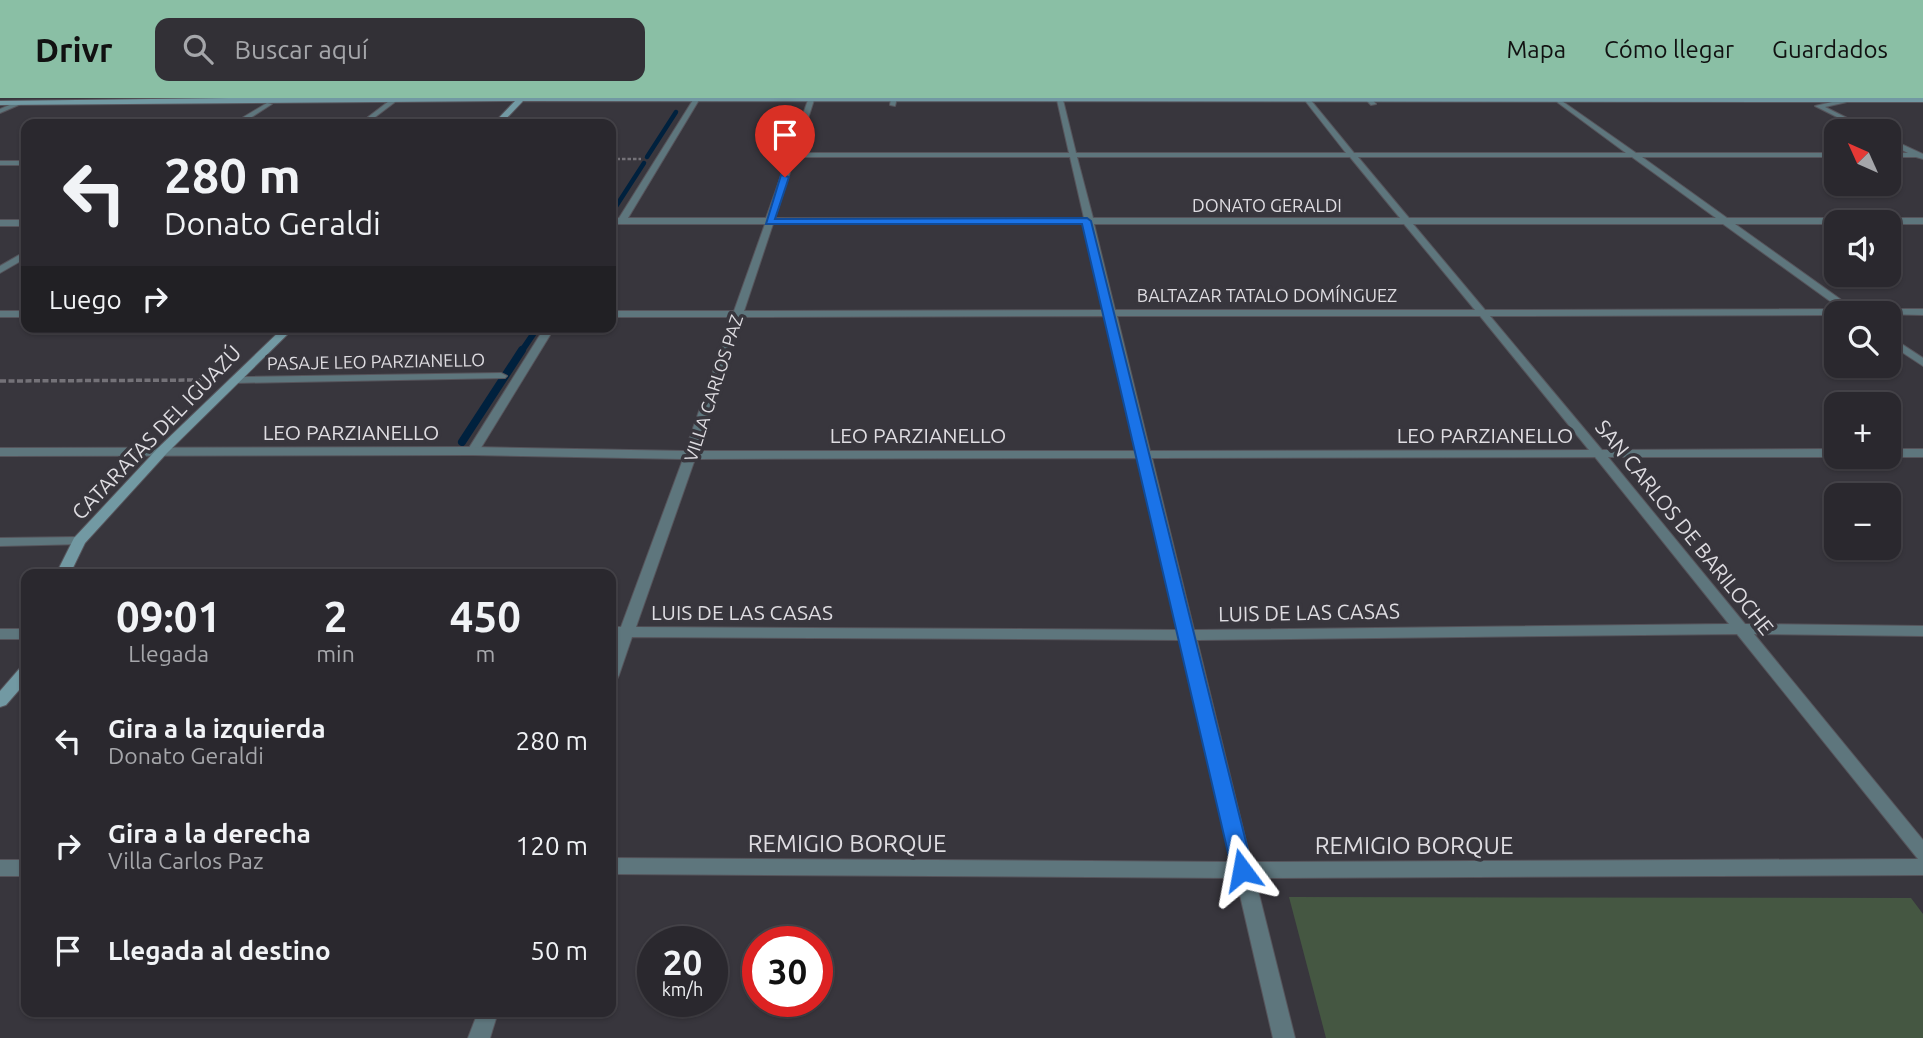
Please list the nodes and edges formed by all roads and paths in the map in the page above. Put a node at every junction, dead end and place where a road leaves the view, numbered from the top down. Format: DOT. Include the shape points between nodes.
graph roads {
  1 [pos="55,98"];
  2 [pos="432,99"];
  3 [pos="651,99"];
  4 [pos="1131,99"];
  5 [pos="1692,99"];
  6 [pos="1842,99"];
  7 [pos="179,100"];
  8 [pos="303,100"];
  9 [pos="1369,100"];
  10 [pos="232,101"];
  11 [pos="894,101"];
  12 [pos="1308,101"];
  13 [pos="392,102"];
  14 [pos="518,102"];
  15 [pos="810,102"];
  16 [pos="1060,102"];
  17 [pos="0,103"];
  18 [pos="19,103"];
  19 [pos="46,103"];
  20 [pos="695,103"];
  21 [pos="1562,103"];
  22 [pos="1923,103"];
  23 [pos="269,104"];
  24 [pos="1818,106"];
  25 [pos="0,111"];
  26 [pos="244,119"];
  27 [pos="369,119"];
  28 [pos="502,119"];
  29 [pos="1845,119"];
  30 [pos="1901,146"];
  31 [pos="792,155"];
  32 [pos="1072,155"];
  33 [pos="1353,155"];
  34 [pos="1634,155"];
  35 [pos="1824,155"];
  36 [pos="1901,155"];
  37 [pos="1921,156"];
  38 [pos="616,159"];
  39 [pos="660,159"];
  40 [pos="0,163"];
  41 [pos="21,163"];
  42 [pos="1723,219"];
  43 [pos="616,221"];
  44 [pos="622,221"];
  45 [pos="1087,221"];
  46 [pos="1408,221"];
  47 [pos="1923,221"];
  48 [pos="769,222"];
  49 [pos="0,223"];
  50 [pos="21,223"];
  51 [pos="21,257"];
  52 [pos="0,271"];
  53 [pos="1836,301"];
  54 [pos="1901,312"];
  55 [pos="1923,312"];
  56 [pos="1109,313"];
  57 [pos="1483,313"];
  58 [pos="1824,313"];
  59 [pos="0,314"];
  60 [pos="21,314"];
  61 [pos="616,314"];
  62 [pos="737,314"];
  63 [pos="284,333"];
  64 [pos="546,333"];
  65 [pos="1901,347"];
  66 [pos="1923,363"];
  67 [pos="501,376"];
  68 [pos="235,380"];
  69 [pos="0,381"];
  70 [pos="163,450"];
  71 [pos="473,451"];
  72 [pos="0,452"];
  73 [pos="1824,453"];
  74 [pos="1901,453"];
  75 [pos="1923,453"];
  76 [pos="1143,454"];
  77 [pos="1599,454"];
  78 [pos="690,455"];
  79 [pos="79,541"];
  80 [pos="0,542"];
  81 [pos="65,569"];
  82 [pos="1741,629"];
  83 [pos="1923,631"];
  84 [pos="616,632"];
  85 [pos="627,632"];
  86 [pos="0,634"];
  87 [pos="21,634"];
  88 [pos="1186,635"];
  89 [pos="616,662"];
  90 [pos="21,678"];
  91 [pos="0,701"];
  92 [pos="1923,853"];
  93 [pos="616,866"];
  94 [pos="1923,867"];
  95 [pos="0,868"];
  96 [pos="21,868"];
  97 [pos="1242,870"];
  98 [pos="486,1017"];
  99 [pos="479,1038"];
  100 [pos="1284,1038"];
  1 -- 19 [label="street"];
  2 -- 13 [label="main road"];
  2 -- 14 [label="main road"];
  3 -- 14 [label="main road"];
  3 -- 20 [label="main road"];
  4 -- 12 [label="main road"];
  4 -- 16 [label="main road"];
  5 -- 6 [label="main road"];
  5 -- 21 [label="main road"];
  6 -- 22 [label="main road"];
  6 -- 24 [label="street"];
  7 -- 10 [label="main road"];
  7 -- 19 [label="main road"];
  8 -- 10 [label="main road"];
  8 -- 13 [label="main road"];
  8 -- 23 [label="main road"];
  9 -- 12 [label="main road"];
  9 -- 21 [label="main road"];
  10 -- 23 [label="main road"];
  11 -- 15 [label="main road"];
  11 -- 16 [label="main road"];
  12 -- 16 [label="main road"];
  12 -- 33 [label="street, SAN CARLOS DE BARILOCHE"];
  13 -- 14 [label="main road"];
  13 -- 27 [label="street"];
  14 -- 20 [label="main road"];
  14 -- 28 [label="main road"];
  15 -- 20 [label="main road"];
  15 -- 31 [label="street, VILLA CARLOS PAZ"];
  16 -- 32 [label="street"];
  17 -- 18 [label="main road"];
  18 -- 19 [label="main road"];
  18 -- 25 [label="street"];
  20 -- 39 [label="street"];
  21 -- 24 [label="main road"];
  21 -- 34 [label="street"];
  22 -- 24 [label="main road"];
  23 -- 26 [label="street"];
  24 -- 29 [label="street"];
  30 -- 37 [label="street"];
  31 -- 32 [label="street"];
  31 -- 48 [label="street, VILLA CARLOS PAZ"];
  32 -- 33 [label="street"];
  32 -- 45 [label="street"];
  33 -- 34 [label="street"];
  33 -- 46 [label="street, SAN CARLOS DE BARILOCHE"];
  34 -- 35 [label="street"];
  34 -- 42 [label="street"];
  36 -- 37 [label="street"];
  38 -- 39 [label="path"];
  39 -- 44 [label="street"];
  40 -- 41 [label="street"];
  42 -- 46 [label="street, DONATO GERALDI"];
  42 -- 47 [label="street, DONATO GERALDI"];
  42 -- 53 [label="street"];
  43 -- 44 [label="street, DONATO GERALDI"];
  44 -- 48 [label="street, DONATO GERALDI"];
  45 -- 46 [label="street, DONATO GERALDI"];
  45 -- 48 [label="street, DONATO GERALDI"];
  45 -- 56 [label="street"];
  46 -- 57 [label="street, SAN CARLOS DE BARILOCHE"];
  48 -- 62 [label="street, VILLA CARLOS PAZ"];
  49 -- 50 [label="street"];
  51 -- 52 [label="street"];
  54 -- 55 [label="street, BALTAZAR TATALO DOMÍNGUEZ"];
  56 -- 57 [label="street, BALTAZAR TATALO DOMÍNGUEZ"];
  56 -- 62 [label="street, BALTAZAR TATALO DOMÍNGUEZ"];
  56 -- 76 [label="street"];
  57 -- 58 [label="street, BALTAZAR TATALO DOMÍNGUEZ"];
  57 -- 77 [label="street, SAN CARLOS DE BARILOCHE"];
  59 -- 60 [label="street"];
  61 -- 62 [label="street, BALTAZAR TATALO DOMÍNGUEZ"];
  62 -- 78 [label="street, VILLA CARLOS PAZ"];
  63 -- 68 [label="main road, CATARATAS DEL IGUAZÚ"];
  64 -- 71 [label="street"];
  65 -- 66 [label="street"];
  67 -- 68 [label="street, PASAJE LEO PARZIANELLO"];
  68 -- 69 [label="path"];
  68 -- 70 [label="main road, CATARATAS DEL IGUAZÚ"];
  70 -- 71 [label="street, LEO PARZIANELLO"];
  70 -- 72 [label="street, LEO PARZIANELLO"];
  70 -- 79 [label="main road, CATARATAS DEL IGUAZÚ"];
  71 -- 78 [label="street, LEO PARZIANELLO"];
  73 -- 77 [label="street, LEO PARZIANELLO"];
  74 -- 75 [label="street"];
  76 -- 77 [label="street, LEO PARZIANELLO"];
  76 -- 78 [label="street, LEO PARZIANELLO"];
  76 -- 88 [label="street"];
  77 -- 82 [label="street, SAN CARLOS DE BARILOCHE"];
  78 -- 85 [label="street, VILLA CARLOS PAZ"];
  79 -- 80 [label="street"];
  79 -- 81 [label="main road, CATARATAS DEL IGUAZÚ"];
  82 -- 83 [label="street, LUIS DE LAS CASAS"];
  82 -- 88 [label="street, LUIS DE LAS CASAS"];
  82 -- 92 [label="street, SAN CARLOS DE BARILOCHE"];
  84 -- 85 [label="street, LUIS DE LAS CASAS"];
  85 -- 88 [label="street, LUIS DE LAS CASAS"];
  85 -- 89 [label="street, VILLA CARLOS PAZ"];
  86 -- 87 [label="street"];
  88 -- 97 [label="street"];
  90 -- 91 [label="main road"];
  93 -- 97 [label="street, REMIGIO BORQUE"];
  94 -- 97 [label="street, REMIGIO BORQUE"];
  95 -- 96 [label="street"];
  97 -- 100 [label="street"];
  98 -- 99 [label="street"];
}
